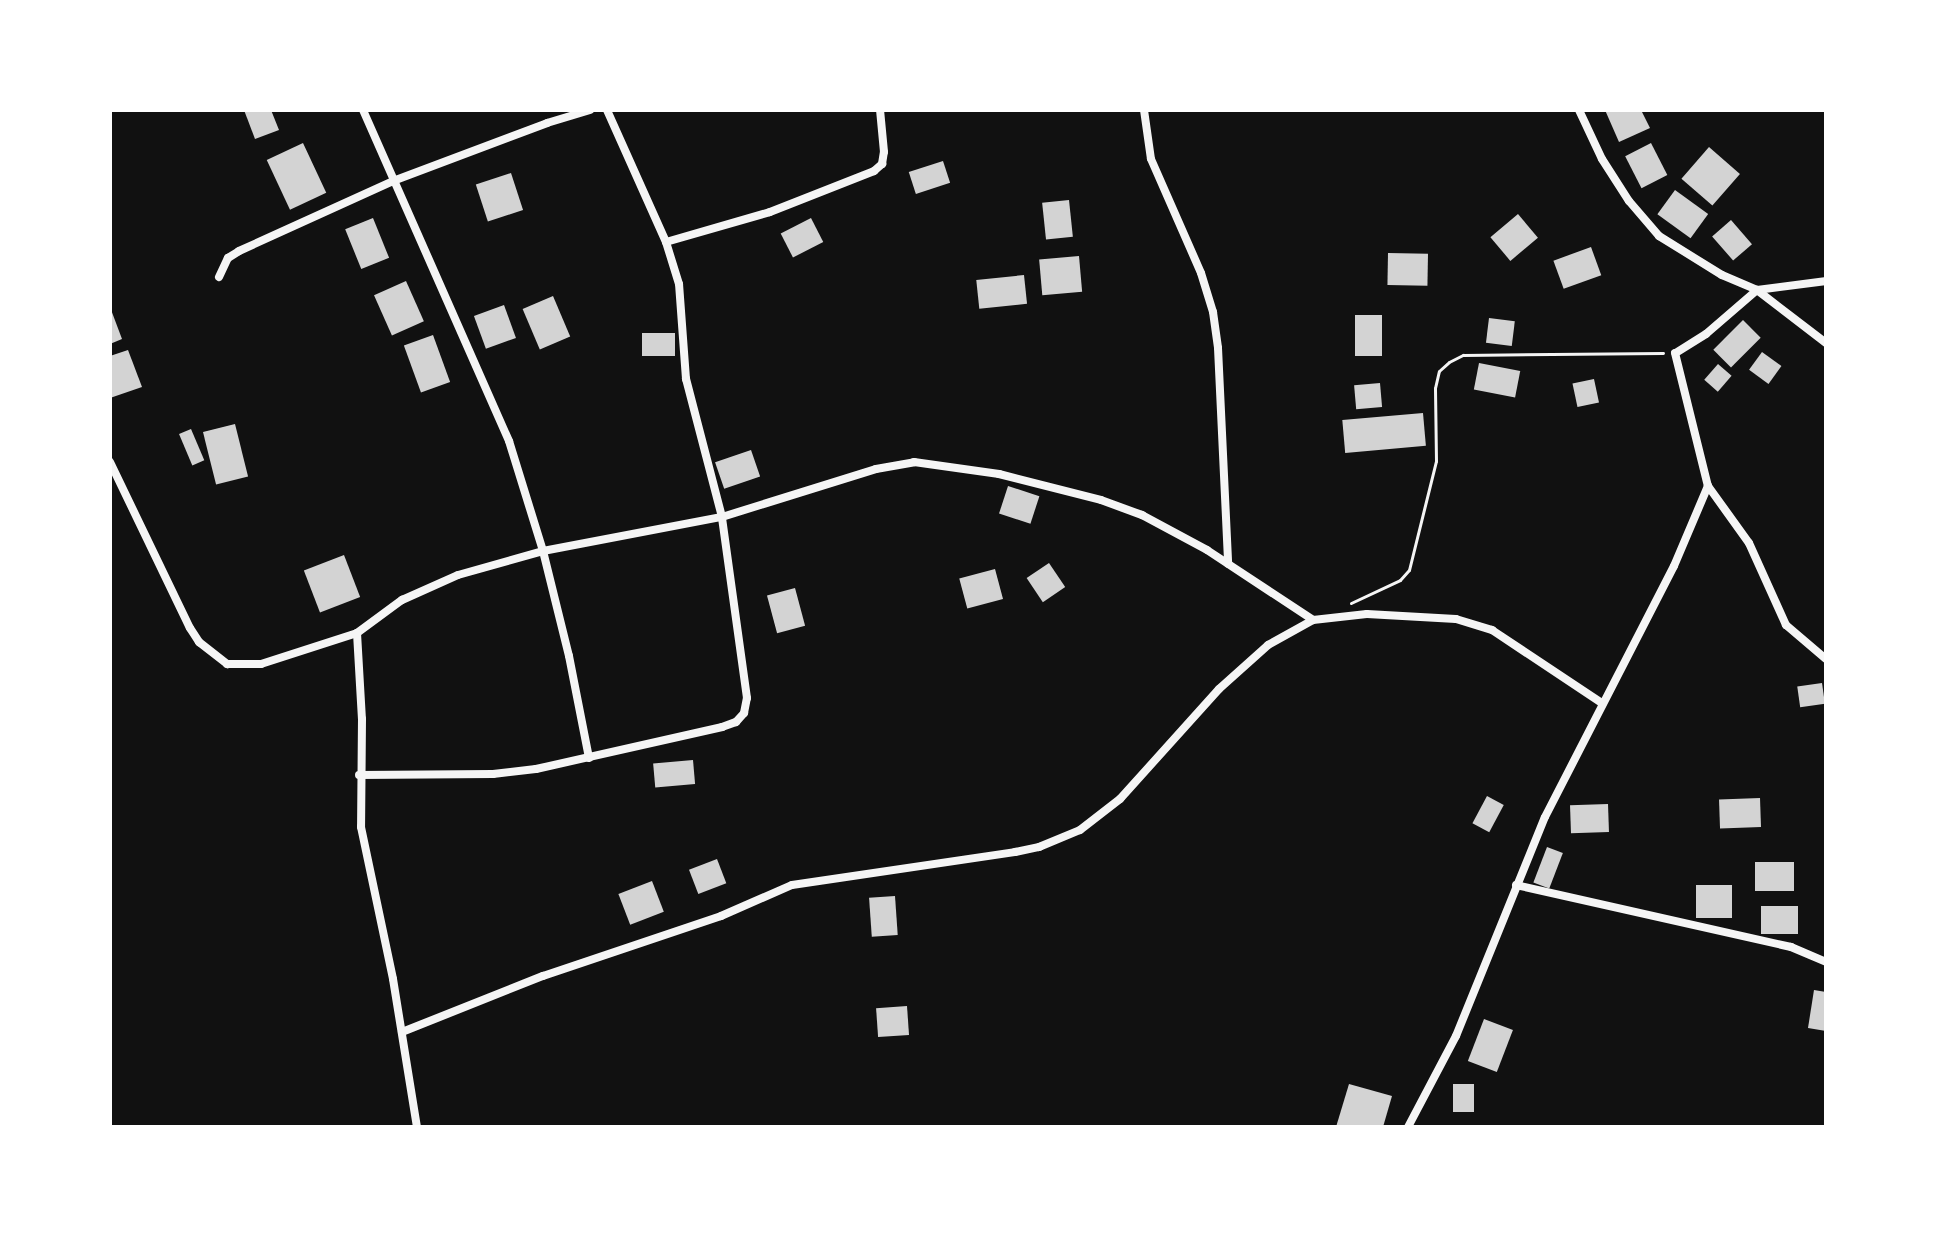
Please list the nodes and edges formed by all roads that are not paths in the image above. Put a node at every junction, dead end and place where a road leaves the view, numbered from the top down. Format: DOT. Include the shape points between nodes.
graph roads {
  1 [pos="363,110"];
  2 [pos="590,110"];
  3 [pos="607,110"];
  4 [pos="880,110"];
  5 [pos="1144,110"];
  6 [pos="1579,110"];
  7 [pos="393,181"];
  8 [pos="666,242"];
  9 [pos="219,277"];
  10 [pos="1826,281"];
  11 [pos="1757,290"];
  12 [pos="1826,343"];
  13 [pos="110,462"];
  14 [pos="1708,486"];
  15 [pos="722,517"];
  16 [pos="543,551"];
  17 [pos="1228,564"];
  18 [pos="1313,620"];
  19 [pos="357,633"];
  20 [pos="1826,659"];
  21 [pos="1602,703"];
  22 [pos="589,758"];
  23 [pos="359,775"];
  24 [pos="1516,885"];
  25 [pos="1826,962"];
  26 [pos="402,1032"];
  27 [pos="417,1127"];
  28 [pos="1408,1127"];
  1 -- 7 [label="street"];
  2 -- 7 [label="street"];
  3 -- 8 [label="street"];
  4 -- 8 [label="street" via="884,152 874,171 770,212"];
  5 -- 17 [label="street" via="1151,159 1213,312"];
  6 -- 11 [label="street" via="1609,170 1659,236 1693,260"];
  7 -- 9 [label="street" via="239,251 228,258"];
  7 -- 16 [label="street" via="509,441"];
  8 -- 15 [label="street" via="683,304 689,392"];
  10 -- 11 [label="street"];
  11 -- 12 [label="street"];
  11 -- 14 [label="street" via="1675,353"];
  13 -- 19 [label="street" via="190,628 213,656 227,664 261,664"];
  14 -- 20 [label="street" via="1749,543 1786,625"];
  14 -- 21 [label="street" via="1674,566"];
  15 -- 16 [label="street"];
  15 -- 17 [label="street" via="876,469 914,462 947,465 1101,500 1142,515"];
  15 -- 22 [label="street" via="747,698 744,713 722,727"];
  16 -- 19 [label="street" via="426,588 377,615"];
  16 -- 22 [label="street"];
  17 -- 18 [label="street"];
  18 -- 21 [label="street" via="1367,614 1456,619 1492,630"];
  18 -- 26 [label="street" via="1268,645 1219,689 1120,799 1080,830 1015,852 792,885"];
  19 -- 23 [label="street"];
  21 -- 24 [label="street"];
  22 -- 23 [label="street" via="515,773"];
  23 -- 26 [label="street" via="367,863"];
  24 -- 25 [label="street" via="1791,947"];
  24 -- 28 [label="street" via="1456,1036"];
  26 -- 27 [label="street"];
}
